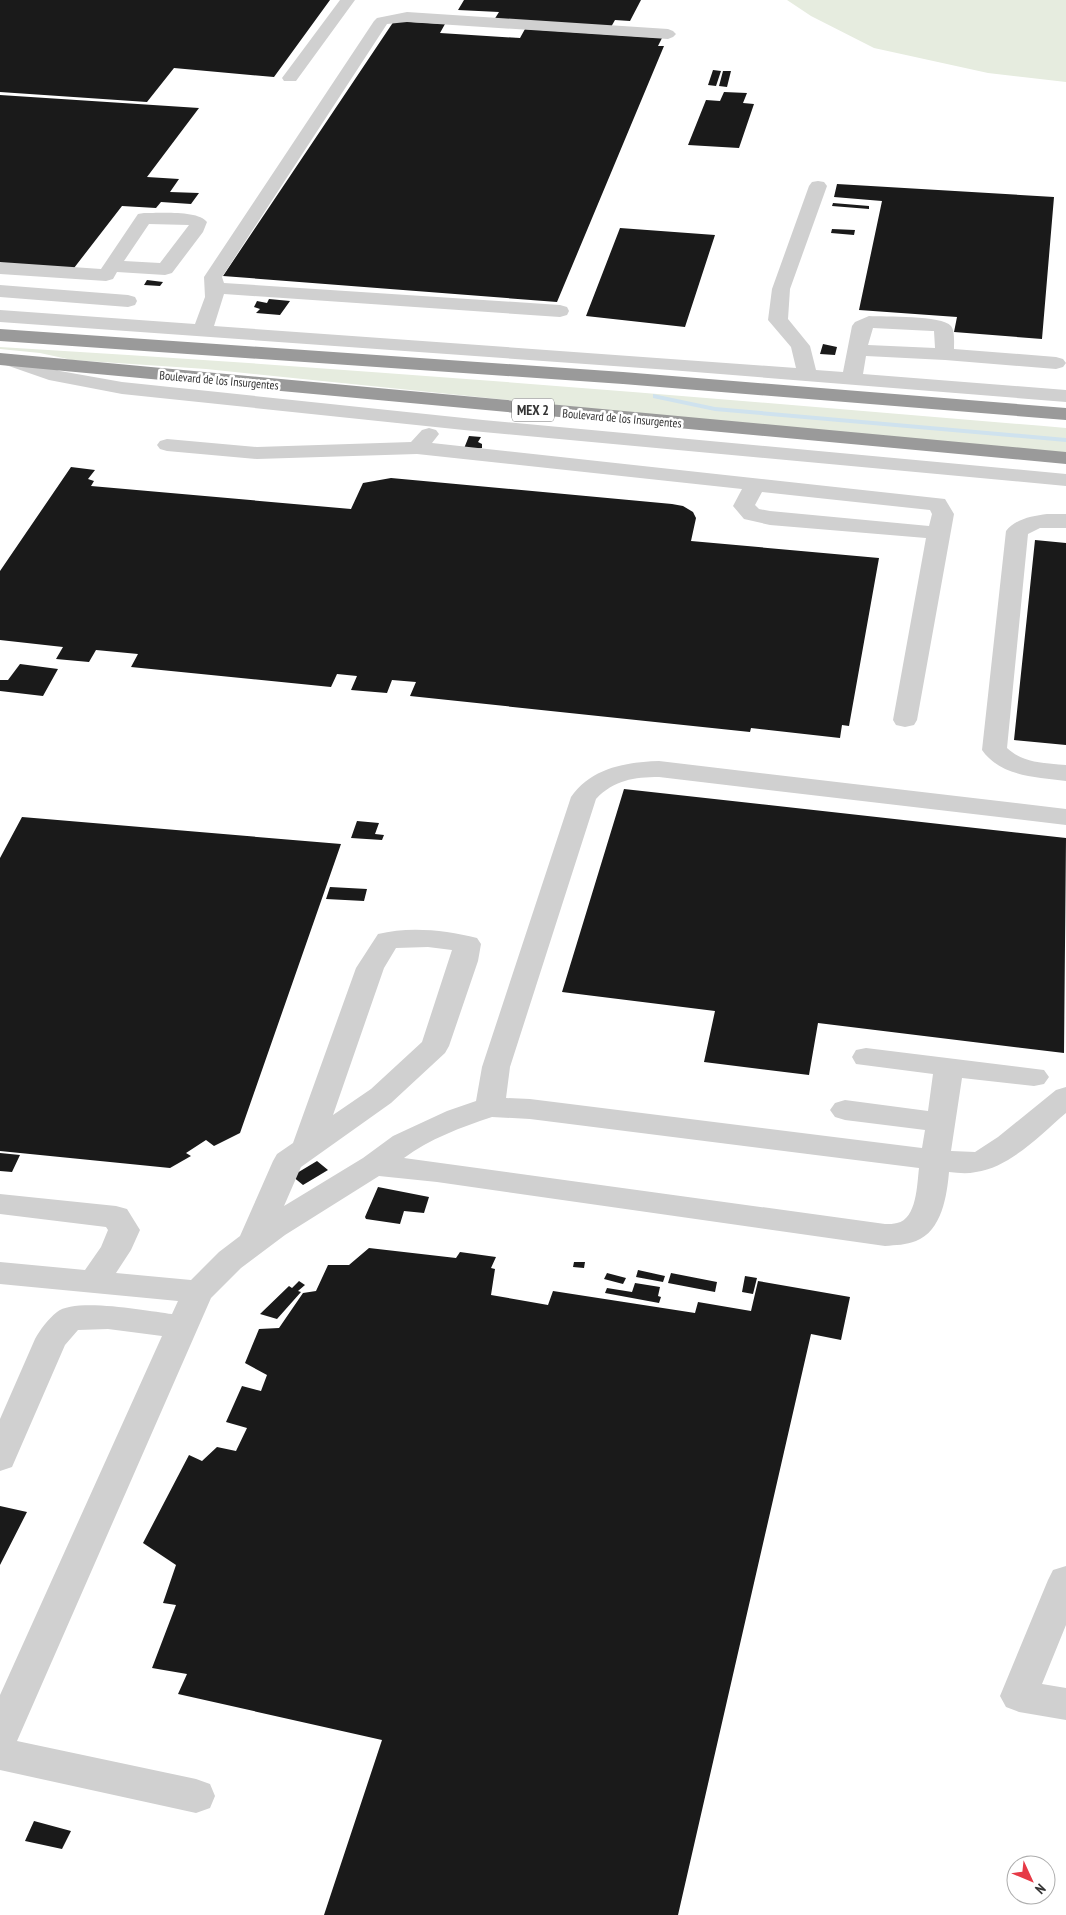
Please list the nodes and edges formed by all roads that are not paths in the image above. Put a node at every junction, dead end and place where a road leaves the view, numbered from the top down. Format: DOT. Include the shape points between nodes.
graph roads {
  1 [pos="348,0"];
  2 [pos="668,34"];
  3 [pos="290,78"];
  4 [pos="818,186"];
  5 [pos="0,268"];
  6 [pos="217,288"];
  7 [pos="0,291"];
  8 [pos="89,298"];
  9 [pos="128,301"];
  10 [pos="560,311"];
  11 [pos="0,316"];
  12 [pos="203,329"];
  13 [pos="0,335"];
  14 [pos="858,350"];
  15 [pos="944,354"];
  16 [pos="1056,363"];
  17 [pos="3,364"];
  18 [pos="808,375"];
  19 [pos="852,379"];
  20 [pos="1066,396"];
  21 [pos="1066,414"];
  22 [pos="440,421"];
  23 [pos="166,445"];
  24 [pos="417,448"];
  25 [pos="1066,458"];
  26 [pos="1066,480"];
  27 [pos="755,484"];
  28 [pos="1066,521"];
  29 [pos="938,532"];
  30 [pos="905,720"];
  31 [pos="1066,773"];
  32 [pos="1066,818"];
  33 [pos="866,1057"];
  34 [pos="949,1067"];
  35 [pos="1034,1077"];
  36 [pos="1066,1097"];
  37 [pos="490,1107"];
  38 [pos="845,1110"];
  39 [pos="940,1122"];
  40 [pos="306,1149"];
  41 [pos="935,1160"];
  42 [pos="374,1166"];
  43 [pos="3,1204"];
  44 [pos="254,1242"];
  45 [pos="0,1272"];
  46 [pos="94,1282"];
  47 [pos="198,1292"];
  48 [pos="182,1327"];
  49 [pos="0,1458"];
  50 [pos="1066,1580"];
  51 [pos="1066,1704"];
  52 [pos="0,1737"];
  53 [pos="0,1754"];
  54 [pos="196,1796"];
  1 -- 3 [label="street"];
  2 -- 6 [label="street" via="407,17 382,21 213,277"];
  4 -- 18 [label="street" via="781,289 778,320 800,346"];
  5 -- 8 [label="street" via="109,271"];
  6 -- 10 [label="street"];
  6 -- 12 [label="street"];
  7 -- 8 [label="street"];
  8 -- 9 [label="street"];
  11 -- 12 [label="street"];
  12 -- 18 [label="street"];
  13 -- 21 [label="highway, Boulevard de los Insurgentes" via="622,378"];
  14 -- 15 [label="street"];
  14 -- 15 [label="street" via="862,326 869,322 934,325 943,328"];
  14 -- 19 [label="street"];
  15 -- 16 [label="street"];
  17 -- 22 [label="street" via="90,384"];
  17 -- 25 [label="highway, Boulevard de los Insurgentes / MEX 2"];
  18 -- 19 [label="street"];
  19 -- 20 [label="street"];
  22 -- 24 [label="street"];
  22 -- 26 [label="street"];
  23 -- 24 [label="street" via="257,453"];
  24 -- 27 [label="street"];
  27 -- 29 [label="street" via="937,504 943,514"];
  27 -- 29 [label="street" via="744,506 752,514"];
  28 -- 31 [label="street" via="1047,519 1025,525 1017,531 994,750 1006,761 1024,768"];
  29 -- 30 [label="street"];
  32 -- 37 [label="street" via="659,769 620,772 605,778 584,797 496,1067"];
  33 -- 34 [label="street"];
  34 -- 35 [label="street"];
  34 -- 39 [label="street"];
  36 -- 41 [label="street" via="980,1162"];
  37 -- 41 [label="street" via="530,1109"];
  37 -- 42 [label="street" via="457,1118 404,1143"];
  38 -- 39 [label="street"];
  39 -- 41 [label="street"];
  40 -- 40 [label="street" via="381,1096 435,1046 467,944 428,939 388,940 370,968"];
  40 -- 44 [label="street" via="288,1161"];
  41 -- 42 [label="street" via="924,1217 909,1232 884,1235 446,1173"];
  42 -- 44 [label="street"];
  43 -- 46 [label="street" via="116,1217 124,1230"];
  44 -- 47 [label="street" via="230,1260"];
  45 -- 46 [label="street"];
  46 -- 47 [label="street"];
  47 -- 48 [label="street"];
  48 -- 49 [label="street" via="108,1317 69,1319 51,1339"];
  48 -- 52 [label="street"];
  50 -- 51 [label="street" via="1019,1696"];
  53 -- 54 [label="street"];
}
